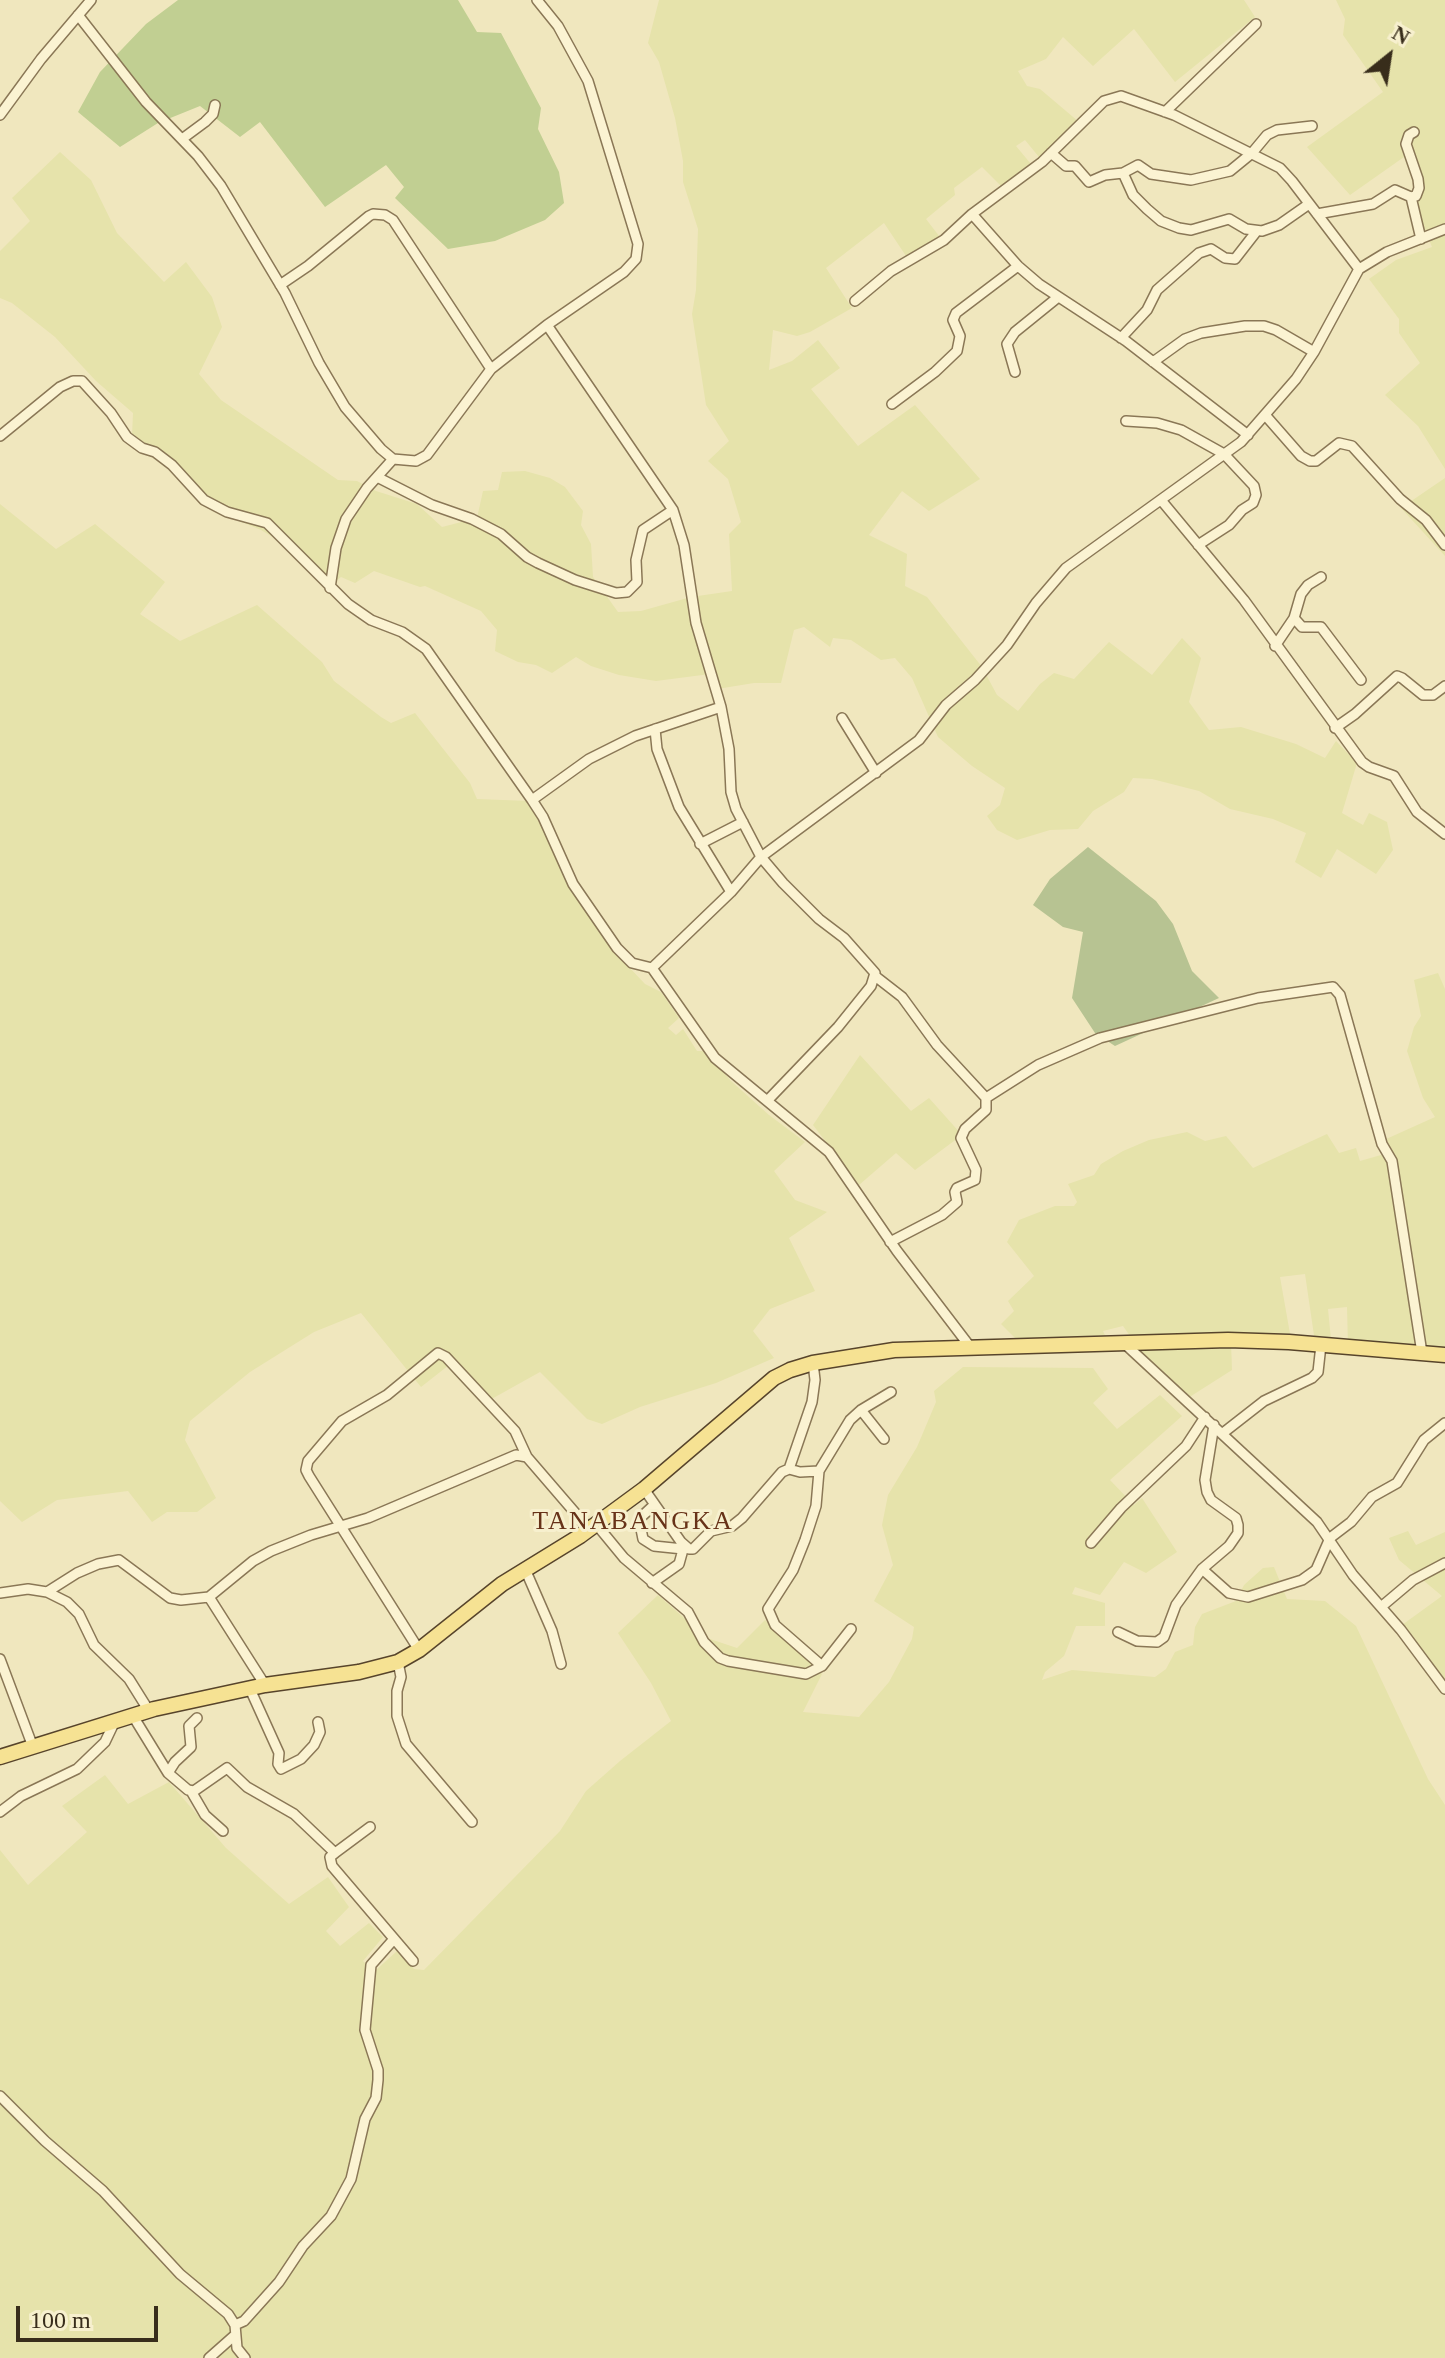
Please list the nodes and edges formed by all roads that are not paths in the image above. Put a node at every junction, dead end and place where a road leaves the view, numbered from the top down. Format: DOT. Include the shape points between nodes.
graph roads {
  1 [pos="91,0"];
  2 [pos="537,0"];
  3 [pos="78,15"];
  4 [pos="1256,24"];
  5 [pos="215,105"];
  6 [pos="1165,112"];
  7 [pos="0,115"];
  8 [pos="1312,126"];
  9 [pos="1414,132"];
  10 [pos="182,139"];
  11 [pos="1051,153"];
  12 [pos="1252,153"];
  13 [pos="1123,173"];
  14 [pos="1411,197"];
  15 [pos="1309,204"];
  16 [pos="972,214"];
  17 [pos="1317,214"];
  18 [pos="1445,229"];
  19 [pos="1256,232"];
  20 [pos="1421,239"];
  21 [pos="1018,266"];
  22 [pos="1359,269"];
  23 [pos="280,285"];
  24 [pos="1057,298"];
  25 [pos="855,301"];
  26 [pos="547,325"];
  27 [pos="1121,338"];
  28 [pos="1314,352"];
  29 [pos="1153,362"];
  30 [pos="491,369"];
  31 [pos="1015,372"];
  32 [pos="892,404"];
  33 [pos="1266,416"];
  34 [pos="1126,421"];
  35 [pos="1248,435"];
  36 [pos="0,436"];
  37 [pos="1224,454"];
  38 [pos="393,459"];
  39 [pos="377,477"];
  40 [pos="1161,500"];
  41 [pos="673,510"];
  42 [pos="1198,545"];
  43 [pos="1445,545"];
  44 [pos="1321,577"];
  45 [pos="330,588"];
  46 [pos="1294,618"];
  47 [pos="1275,646"];
  48 [pos="1361,680"];
  49 [pos="1445,686"];
  50 [pos="721,707"];
  51 [pos="842,718"];
  52 [pos="1335,728"];
  53 [pos="655,729"];
  54 [pos="876,773"];
  55 [pos="532,800"];
  56 [pos="743,822"];
  57 [pos="1445,834"];
  58 [pos="700,844"];
  59 [pos="761,857"];
  60 [pos="731,892"];
  61 [pos="652,968"];
  62 [pos="875,976"];
  63 [pos="986,1098"];
  64 [pos="767,1101"];
  65 [pos="890,1242"];
  66 [pos="1126,1345"];
  67 [pos="1321,1345"];
  68 [pos="971,1348"];
  69 [pos="1422,1353"];
  70 [pos="1445,1355"];
  71 [pos="813,1363"];
  72 [pos="891,1392"];
  73 [pos="861,1410"];
  74 [pos="1205,1417"];
  75 [pos="1445,1423"];
  76 [pos="1214,1425"];
  77 [pos="1223,1433"];
  78 [pos="884,1439"];
  79 [pos="527,1457"];
  80 [pos="789,1469"];
  81 [pos="819,1471"];
  82 [pos="644,1489"];
  83 [pos="653,1506"];
  84 [pos="340,1527"];
  85 [pos="593,1527"];
  86 [pos="1330,1538"];
  87 [pos="1091,1543"];
  88 [pos="684,1547"];
  89 [pos="1445,1563"];
  90 [pos="525,1569"];
  91 [pos="1202,1569"];
  92 [pos="652,1583"];
  93 [pos="47,1592"];
  94 [pos="0,1593"];
  95 [pos="209,1597"];
  96 [pos="1381,1607"];
  97 [pos="851,1629"];
  98 [pos="1118,1632"];
  99 [pos="419,1650"];
  100 [pos="0,1659"];
  101 [pos="398,1662"];
  102 [pos="561,1664"];
  103 [pos="822,1666"];
  104 [pos="265,1685"];
  105 [pos="250,1689"];
  106 [pos="1445,1689"];
  107 [pos="149,1711"];
  108 [pos="133,1716"];
  109 [pos="197,1718"];
  110 [pos="115,1721"];
  111 [pos="318,1722"];
  112 [pos="33,1747"];
  113 [pos="0,1757"];
  114 [pos="168,1773"];
  115 [pos="191,1791"];
  116 [pos="0,1812"];
  117 [pos="472,1822"];
  118 [pos="370,1827"];
  119 [pos="223,1831"];
  120 [pos="335,1853"];
  121 [pos="394,1939"];
  122 [pos="413,1961"];
  123 [pos="0,2096"];
  124 [pos="235,2330"];
  125 [pos="209,2358"];
  126 [pos="245,2358"];
  1 -- 3 [label="street"];
  2 -- 26 [label="street" via="588,81 638,244 632,265"];
  3 -- 7 [label="street"];
  3 -- 10 [label="street"];
  4 -- 6 [label="street"];
  5 -- 10 [label="street" via="213,114"];
  6 -- 11 [label="street" via="1113,97"];
  6 -- 12 [label="street"];
  8 -- 12 [label="street" via="1277,130"];
  9 -- 14 [label="street" via="1406,144 1419,188"];
  10 -- 23 [label="street" via="221,186"];
  11 -- 13 [label="street" via="1066,166 1075,166 1089,182"];
  11 -- 16 [label="street"];
  12 -- 13 [label="street" via="1230,171 1203,178 1151,174 1138,165"];
  12 -- 15 [label="street" via="1280,168"];
  13 -- 19 [label="street" via="1133,195 1161,221 1191,230 1229,219"];
  14 -- 17 [label="street" via="1395,190 1373,204"];
  14 -- 20 [label="street"];
  15 -- 17 [label="street"];
  15 -- 19 [label="street" via="1279,225"];
  16 -- 21 [label="street"];
  16 -- 25 [label="street" via="944,240 891,271"];
  17 -- 22 [label="street"];
  18 -- 20 [label="street"];
  19 -- 27 [label="street" via="1235,259 1211,249 1199,253 1157,290"];
  20 -- 22 [label="street"];
  21 -- 24 [label="street"];
  21 -- 32 [label="street" via="965,303 953,320 960,336 957,351"];
  22 -- 28 [label="street"];
  23 -- 30 [label="street" via="369,216 385,215"];
  23 -- 38 [label="street" via="345,407"];
  24 -- 27 [label="street"];
  24 -- 31 [label="street" via="1010,338"];
  26 -- 30 [label="street"];
  26 -- 41 [label="street"];
  27 -- 29 [label="street"];
  28 -- 29 [label="street" via="1276,330 1245,326 1185,339"];
  28 -- 33 [label="street"];
  29 -- 35 [label="street"];
  30 -- 38 [label="street" via="432,450 416,461"];
  33 -- 35 [label="street"];
  33 -- 43 [label="street" via="1310,461 1339,443 1352,446"];
  34 -- 37 [label="street" via="1171,426"];
  35 -- 37 [label="street"];
  36 -- 45 [label="street" via="60,387 82,381 127,437 172,465 204,500 276,529"];
  37 -- 40 [label="street"];
  37 -- 42 [label="street" via="1254,486 1255,501"];
  38 -- 39 [label="street"];
  39 -- 41 [label="street" via="501,534 538,563 616,593 627,592 637,582 643,530"];
  39 -- 45 [label="street" via="341,531"];
  40 -- 42 [label="street"];
  40 -- 54 [label="street" via="1066,568 975,680 946,705 919,740"];
  41 -- 50 [label="street" via="696,623"];
  42 -- 47 [label="street"];
  44 -- 46 [label="street" via="1301,594"];
  45 -- 55 [label="street" via="363,616 426,649"];
  46 -- 47 [label="street"];
  46 -- 48 [label="street" via="1302,627 1321,627"];
  47 -- 52 [label="street"];
  49 -- 52 [label="street" via="1423,695 1397,676"];
  50 -- 53 [label="street"];
  50 -- 56 [label="street" via="732,799"];
  51 -- 54 [label="street"];
  52 -- 57 [label="street" via="1362,762 1394,776 1417,812"];
  53 -- 55 [label="street" via="589,759"];
  53 -- 58 [label="street" via="679,807"];
  54 -- 59 [label="street"];
  55 -- 61 [label="street" via="573,884 617,948 632,963"];
  56 -- 58 [label="street"];
  56 -- 59 [label="street"];
  58 -- 60 [label="street"];
  59 -- 60 [label="street"];
  59 -- 62 [label="street" via="797,899 873,968"];
  60 -- 61 [label="street"];
  61 -- 64 [label="street" via="705,1047"];
  62 -- 63 [label="street" via="902,997"];
  62 -- 64 [label="street" via="829,1038"];
  63 -- 65 [label="street" via="986,1110 961,1138 976,1170 975,1180 955,1190 957,1202 942,1215"];
  63 -- 69 [label="street" via="1038,1065 1100,1038 1258,998 1333,987 1340,995 1382,1144 1392,1161"];
  64 -- 65 [label="street" via="829,1152"];
  65 -- 68 [label="street"];
  66 -- 67 [label="main road" via="1228,1340"];
  66 -- 68 [label="main road"];
  66 -- 74 [label="street"];
  67 -- 69 [label="main road"];
  67 -- 77 [label="street" via="1318,1372 1312,1378 1264,1401"];
  68 -- 71 [label="main road" via="894,1350"];
  69 -- 70 [label="main road"];
  71 -- 80 [label="street" via="812,1402"];
  71 -- 82 [label="main road" via="774,1378"];
  72 -- 73 [label="street"];
  73 -- 78 [label="street"];
  73 -- 81 [label="street"];
  74 -- 76 [label="street"];
  74 -- 87 [label="street" via="1186,1446"];
  75 -- 86 [label="street" via="1424,1440 1397,1483 1372,1497"];
  76 -- 77 [label="street"];
  76 -- 91 [label="street" via="1205,1485 1209,1498 1236,1518 1238,1533"];
  77 -- 86 [label="street"];
  79 -- 84 [label="street" via="511,1457"];
  79 -- 84 [label="street" via="515,1431 446,1357 434,1354 387,1395 342,1421 308,1461 306,1470"];
  79 -- 85 [label="street"];
  80 -- 81 [label="street"];
  80 -- 88 [label="street" via="732,1526 711,1531 693,1549"];
  81 -- 103 [label="street" via="816,1506 805,1540 768,1609 775,1625"];
  82 -- 83 [label="street"];
  82 -- 85 [label="main road"];
  83 -- 88 [label="street"];
  83 -- 88 [label="street" via="639,1519 643,1539 654,1546"];
  84 -- 95 [label="street" via="271,1551"];
  84 -- 99 [label="street"];
  85 -- 90 [label="main road"];
  85 -- 92 [label="street"];
  86 -- 91 [label="street" via="1311,1575 1248,1597 1229,1593"];
  86 -- 96 [label="street"];
  88 -- 92 [label="street" via="679,1564"];
  89 -- 96 [label="street" via="1413,1580"];
  90 -- 99 [label="main road"];
  90 -- 102 [label="street"];
  91 -- 98 [label="street" via="1176,1605 1164,1637 1137,1641"];
  92 -- 103 [label="street" via="688,1612 701,1639 720,1658 803,1674"];
  93 -- 94 [label="street"];
  93 -- 95 [label="street" via="77,1573 119,1560 170,1598"];
  93 -- 107 [label="street" via="74,1608 94,1645 129,1679"];
  95 -- 104 [label="street"];
  96 -- 106 [label="street"];
  97 -- 103 [label="street"];
  99 -- 101 [label="main road"];
  100 -- 112 [label="street"];
  101 -- 104 [label="main road"];
  101 -- 117 [label="street" via="397,1716 408,1748"];
  104 -- 105 [label="main road"];
  105 -- 107 [label="main road"];
  105 -- 111 [label="street" via="281,1769 314,1745"];
  107 -- 108 [label="main road"];
  108 -- 110 [label="main road"];
  108 -- 114 [label="street"];
  109 -- 114 [label="street" via="189,1726 191,1747"];
  110 -- 112 [label="main road"];
  110 -- 116 [label="street" via="105,1742 77,1769"];
  112 -- 113 [label="main road"];
  114 -- 115 [label="street"];
  115 -- 119 [label="street" via="205,1815"];
  115 -- 120 [label="street" via="227,1768 247,1787 294,1814"];
  118 -- 120 [label="street"];
  120 -- 121 [label="street" via="332,1866"];
  121 -- 122 [label="street"];
  121 -- 124 [label="street" via="371,1965 365,2030 378,2080 351,2179 331,2216"];
  123 -- 124 [label="street" via="103,2191 180,2274 228,2314"];
  124 -- 125 [label="street"];
  124 -- 126 [label="street" via="237,2348"];
}
